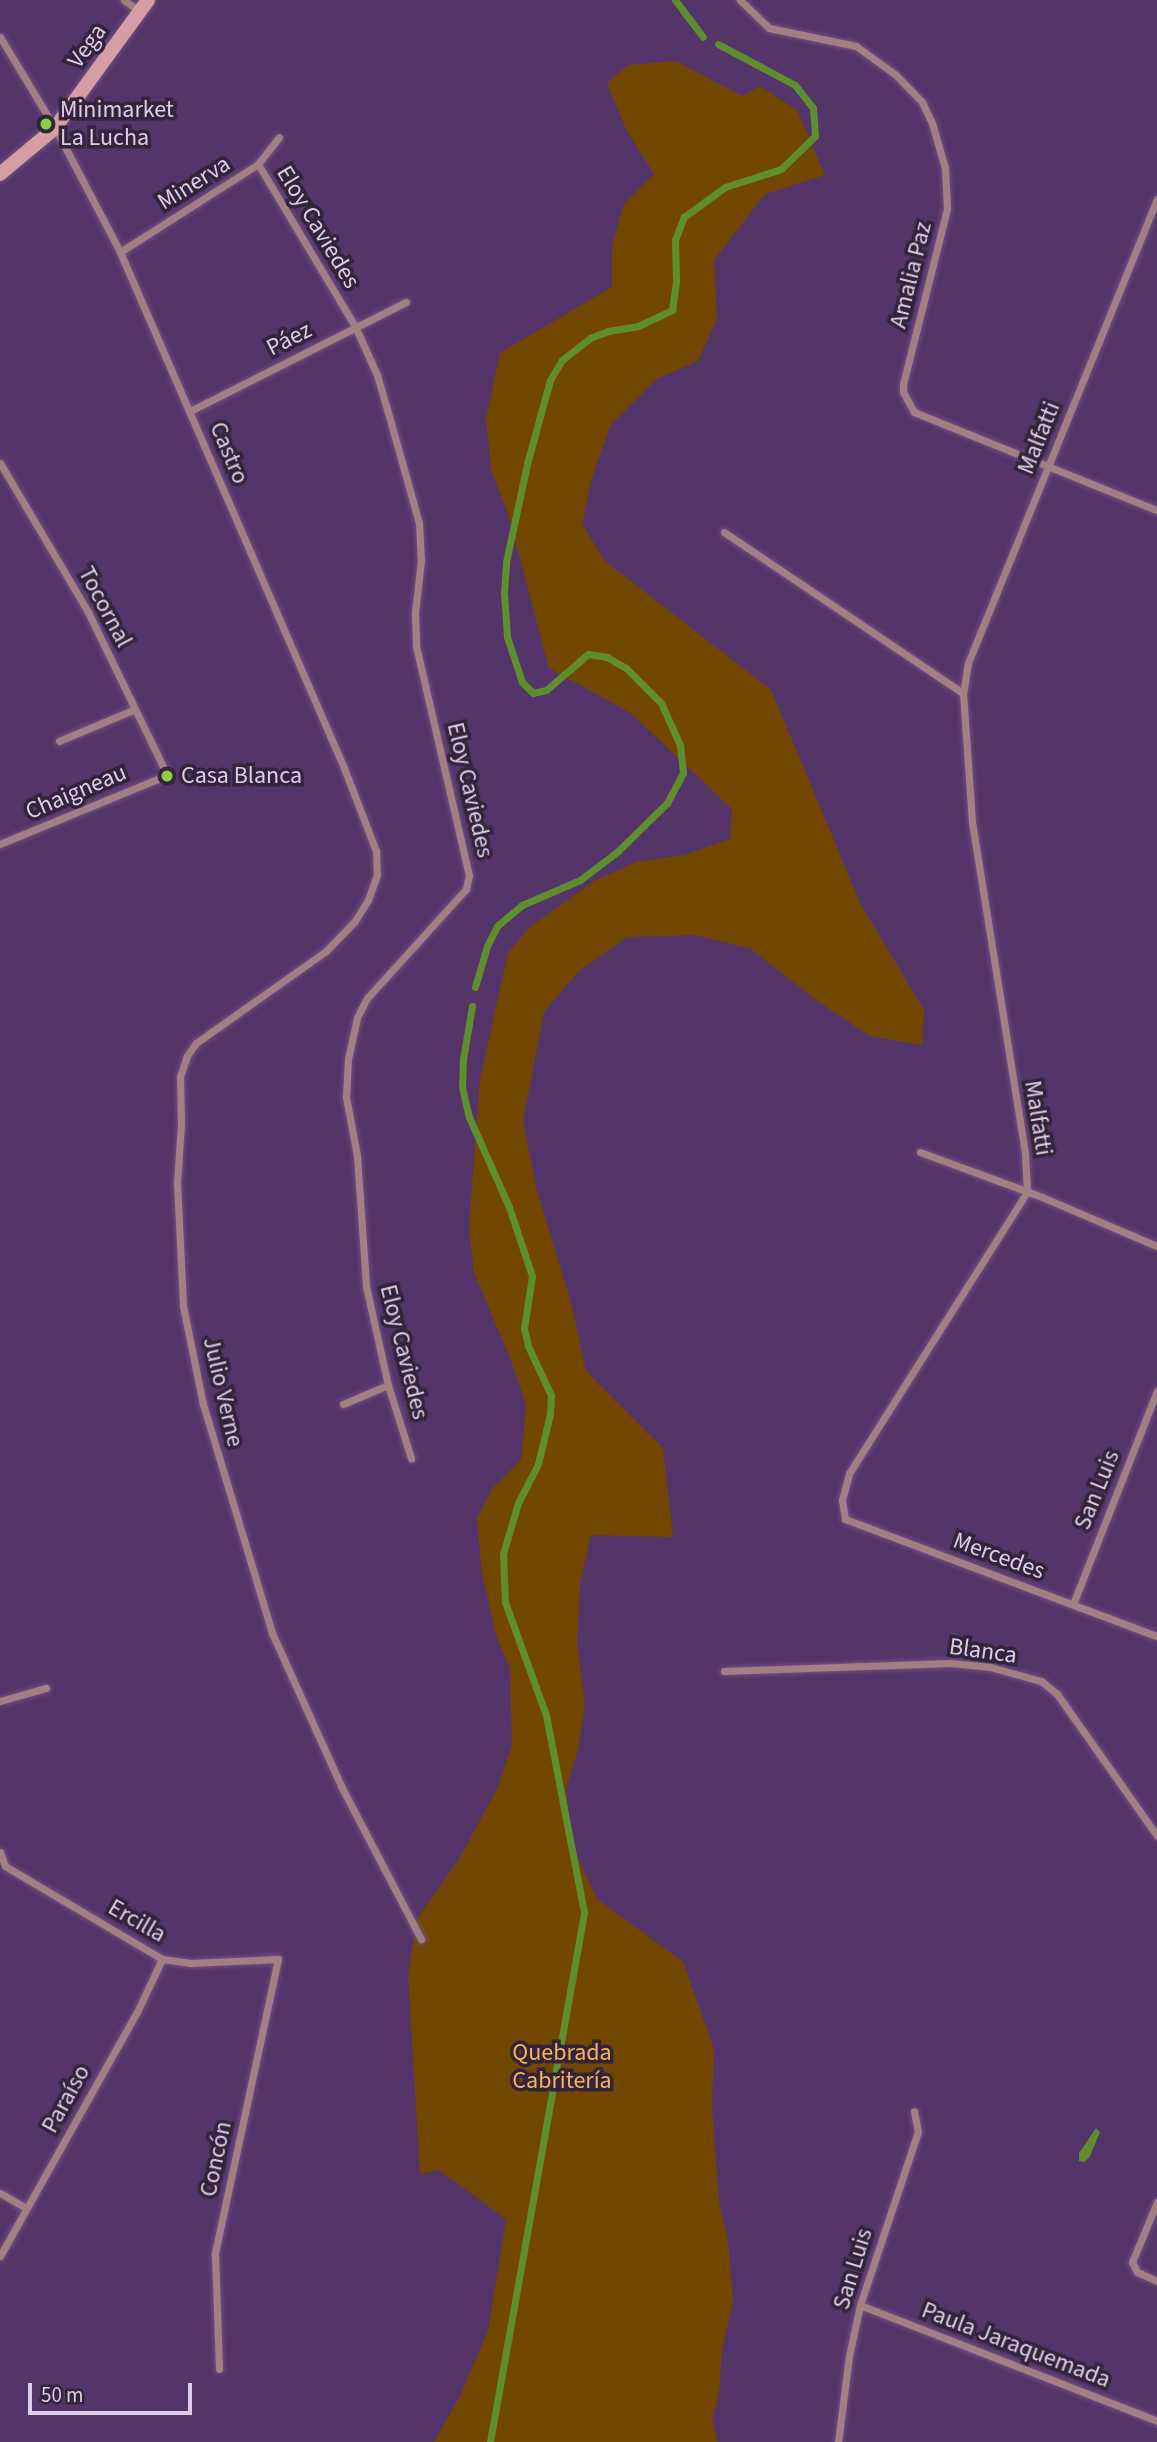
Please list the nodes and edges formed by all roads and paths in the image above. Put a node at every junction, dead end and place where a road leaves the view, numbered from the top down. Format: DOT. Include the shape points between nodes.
graph roads {
  1 [pos="124,0"];
  2 [pos="740,0"];
  3 [pos="144,6"];
  4 [pos="0,37"];
  5 [pos="55,128"];
  6 [pos="279,137"];
  7 [pos="258,164"];
  8 [pos="0,174"];
  9 [pos="1157,198"];
  10 [pos="120,252"];
  11 [pos="406,302"];
  12 [pos="355,326"];
  13 [pos="190,411"];
  14 [pos="0,463"];
  15 [pos="1048,466"];
  16 [pos="1157,510"];
  17 [pos="724,532"];
  18 [pos="963,693"];
  19 [pos="135,709"];
  20 [pos="60,741"];
  21 [pos="167,775"];
  22 [pos="0,844"];
  23 [pos="368,900"];
  24 [pos="920,1152"];
  25 [pos="1027,1192"];
  26 [pos="1157,1246"];
  27 [pos="388,1385"];
  28 [pos="1157,1391"];
  29 [pos="343,1404"];
  30 [pos="411,1458"];
  31 [pos="842,1500"];
  32 [pos="1073,1604"];
  33 [pos="1157,1636"];
  34 [pos="724,1671"];
  35 [pos="46,1688"];
  36 [pos="0,1701"];
  37 [pos="1157,1836"];
  38 [pos="0,1852"];
  39 [pos="3,1867"];
  40 [pos="421,1939"];
  41 [pos="162,1959"];
  42 [pos="278,1959"];
  43 [pos="914,2111"];
  44 [pos="0,2193"];
  45 [pos="1157,2203"];
  46 [pos="26,2208"];
  47 [pos="0,2256"];
  48 [pos="1157,2281"];
  49 [pos="860,2305"];
  50 [pos="219,2369"];
  51 [pos="1157,2421"];
  52 [pos="838,2442"];
  1 -- 3 [label="street"];
  2 -- 15 [label="street, Amalia Paz" via="769,28 856,46 896,75 922,103 946,168 947,209 903,392 920,416"];
  3 -- 5 [label="street, Vega"];
  4 -- 5 [label="street, Castro"];
  5 -- 8 [label="street, Vega"];
  5 -- 10 [label="street, Castro"];
  6 -- 7 [label="street, Minerva"];
  7 -- 10 [label="street, Minerva"];
  7 -- 12 [label="street, Eloy Caviedes"];
  9 -- 15 [label="street, Malfatti"];
  10 -- 13 [label="street, Castro"];
  11 -- 12 [label="street, Páez"];
  12 -- 13 [label="street, Páez"];
  12 -- 27 [label="street, Eloy Caviedes" via="377,374 419,523 416,646 469,875 466,889 367,998 357,1018 348,1059 346,1097 357,1156 366,1286"];
  13 -- 23 [label="street, Castro" via="376,851 377,875"];
  14 -- 19 [label="street, Tocornal" via="88,612"];
  15 -- 16 [label="street, Amalia Paz"];
  15 -- 18 [label="street, Malfatti" via="968,663"];
  17 -- 18 [label="street"];
  18 -- 25 [label="street, Malfatti" via="972,822 1026,1153"];
  19 -- 20 [label="street"];
  19 -- 21 [label="street, Tocornal"];
  21 -- 22 [label="street, Chaigneau"];
  23 -- 40 [label="street, Julio Verne" via="326,951 196,1042 187,1056 180,1076 177,1182 183,1306 203,1404 272,1633 336,1775"];
  24 -- 25 [label="street"];
  25 -- 26 [label="street"];
  25 -- 31 [label="street, Malfatti" via="849,1474"];
  27 -- 29 [label="street"];
  27 -- 30 [label="street, Eloy Caviedes"];
  28 -- 32 [label="street, San Luis"];
  31 -- 32 [label="street, Mercedes" via="845,1519"];
  32 -- 33 [label="street, Mercedes"];
  34 -- 37 [label="street, Blanca" via="951,1663 990,1667 1041,1681 1057,1694"];
  35 -- 36 [label="street"];
  38 -- 39 [label="street, Ercilla"];
  39 -- 41 [label="street, Ercilla"];
  41 -- 42 [label="street, Ercilla" via="191,1964"];
  41 -- 46 [label="street, Paraíso"];
  42 -- 50 [label="street, Concón" via="215,2254"];
  43 -- 49 [label="street, San Luis" via="918,2132"];
  44 -- 46 [label="street"];
  45 -- 48 [label="street" via="1132,2262 1137,2272"];
  46 -- 47 [label="street, Paraíso"];
  49 -- 51 [label="street, Paula Jaraquemada"];
  49 -- 52 [label="street, San Luis"];
}
